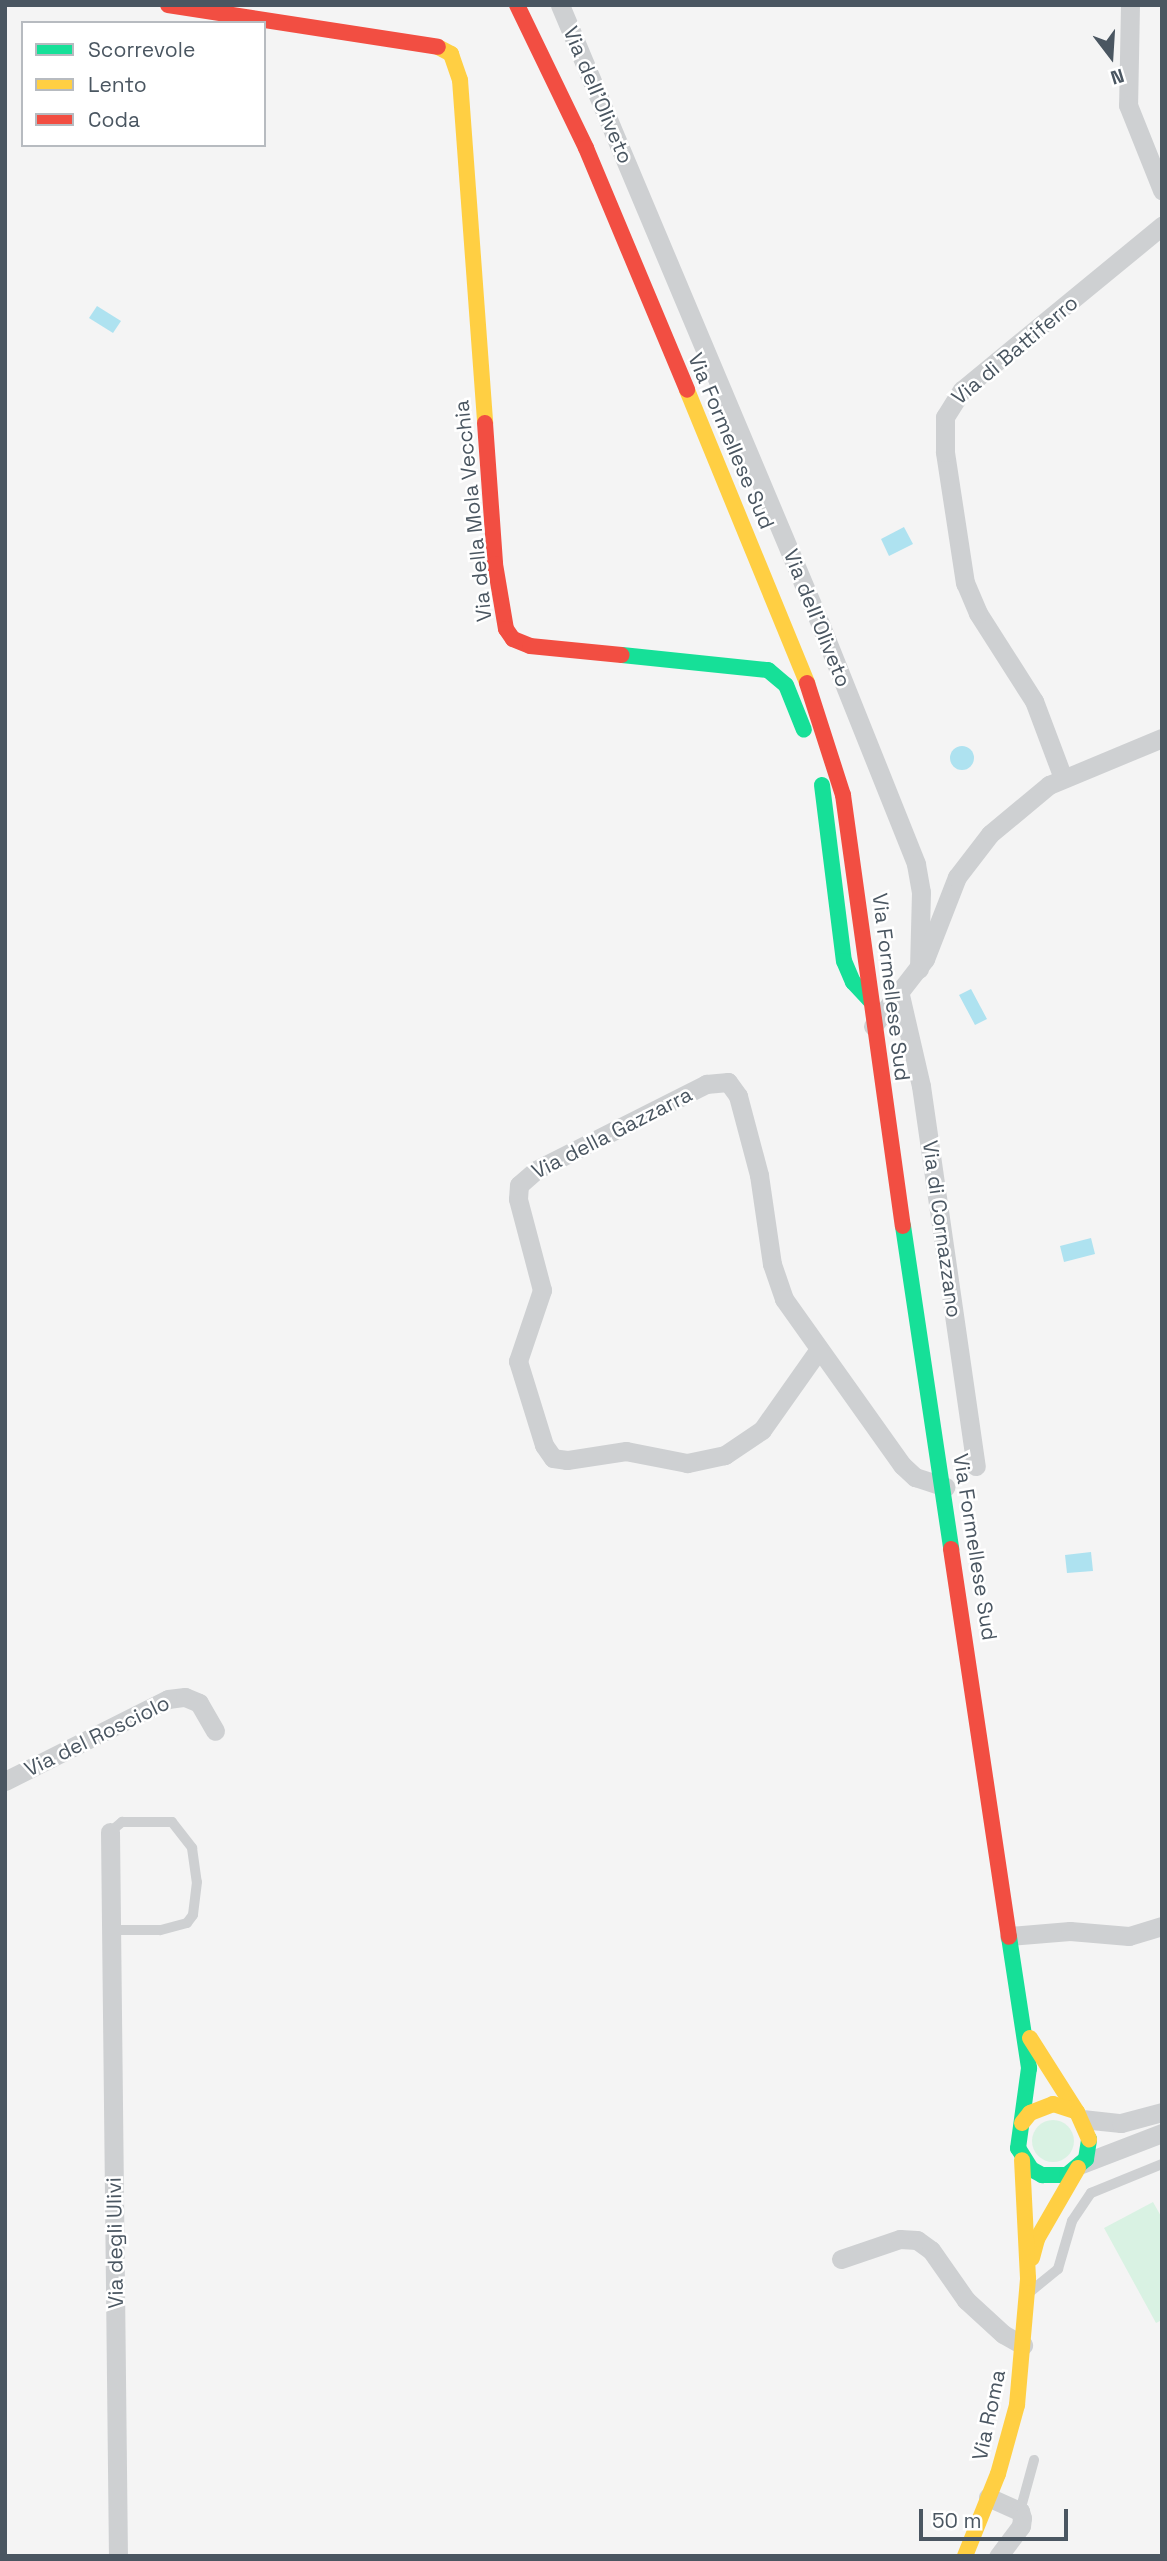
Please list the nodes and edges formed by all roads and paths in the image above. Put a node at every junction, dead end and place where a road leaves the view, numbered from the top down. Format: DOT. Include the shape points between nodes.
graph roads {
  1 [pos="168,5"];
  2 [pos="517,5"];
  3 [pos="560,5"];
  4 [pos="1130,5"];
  5 [pos="1162,190"];
  6 [pos="1162,226"];
  7 [pos="1162,738"];
  8 [pos="1063,778"];
  9 [pos="919,969"];
  10 [pos="900,995"];
  11 [pos="870,1000"];
  12 [pos="873,1026"];
  13 [pos="817,1352"];
  14 [pos="976,1466"];
  15 [pos="945,1487"];
  16 [pos="215,1731"];
  17 [pos="5,1781"];
  18 [pos="110,1832"];
  19 [pos="1162,1926"];
  20 [pos="111,1930"];
  21 [pos="1009,1936"];
  22 [pos="1024,2030"];
  23 [pos="1162,2112"];
  24 [pos="1080,2115"];
  25 [pos="1021,2123"];
  26 [pos="1162,2133"];
  27 [pos="1022,2160"];
  28 [pos="1162,2164"];
  29 [pos="1080,2166"];
  30 [pos="841,2259"];
  31 [pos="1028,2285"];
  32 [pos="1023,2345"];
  33 [pos="1034,2460"];
  34 [pos="988,2497"];
  35 [pos="1020,2511"];
  36 [pos="118,2556"];
  37 [pos="965,2556"];
  38 [pos="998,2556"];
  1 -- 11 [label="street, Via della Mola Vecchia" via="432,43 452,54 460,80 495,564 506,629 525,646 757,668 779,676 811,749 825,797 846,967"];
  2 -- 11 [label="street, Via Formellese Sud" via="586,148 804,672 846,808"];
  3 -- 9 [label="street, Via dell'Oliveto" via="916,864 921,892"];
  4 -- 5 [label="street" via="1128,105"];
  6 -- 8 [label="street, Via di Battiferro" via="962,390 948,407 943,424 965,583 978,613 1031,694"];
  7 -- 8 [label="street"];
  8 -- 9 [label="street" via="1025,803 971,855 953,885 935,939"];
  9 -- 10 [label="street"];
  10 -- 12 [label="street"];
  10 -- 14 [label="street, Via di Cornazzano" via="923,1100"];
  11 -- 12 [label="street, Via Formellese Sud"];
  12 -- 15 [label="street, Via Formellese Sud"];
  13 -- 13 [label="street, Via della Gazzarra" via="776,1283 759,1175 739,1100 728,1082 706,1084 536,1170 519,1185 518,1199 542,1290 519,1347 519,1368 544,1445 553,1458 626,1451 687,1463 725,1455 768,1423"];
  13 -- 15 [label="street, Via della Gazzarra" via="902,1465 921,1481"];
  15 -- 21 [label="street, Via Formellese Sud"];
  16 -- 17 [label="street, Via del Rosciolo" via="199,1703 185,1697 168,1699"];
  18 -- 20 [label="street, Via degli Ulivi"];
  18 -- 20 [label="lane, Via degli Ulivi" via="122,1822 172,1822 192,1848 197,1882 193,1915 187,1923 160,1930"];
  19 -- 21 [label="street" via="1129,1936 1070,1931"];
  20 -- 36 [label="street, Via degli Ulivi"];
  21 -- 22 [label="street, Via Formellese Sud"];
  22 -- 24 [label="street, Via Formellese Sud"];
  22 -- 25 [label="street, Via Formellese Sud" via="1029,2068"];
  23 -- 24 [label="street" via="1121,2123"];
  24 -- 25 [label="street" via="1053,2104 1030,2113"];
  24 -- 29 [label="street" via="1090,2146"];
  25 -- 27 [label="street" via="1018,2148"];
  26 -- 29 [label="street"];
  27 -- 29 [label="street" via="1042,2175 1067,2175"];
  27 -- 31 [label="street, Via Roma"];
  28 -- 31 [label="lane" via="1091,2193 1072,2221 1054,2276"];
  29 -- 31 [label="street, Via Roma" via="1037,2239"];
  30 -- 32 [label="street" via="900,2239 917,2239 966,2300 992,2325"];
  31 -- 32 [label="street, Via Roma"];
  32 -- 34 [label="street, Via Roma" via="1013,2422"];
  33 -- 35 [label="lane"];
  34 -- 35 [label="street"];
  34 -- 37 [label="street, Via Roma"];
  35 -- 38 [label="street" via="1021,2526"];
}
